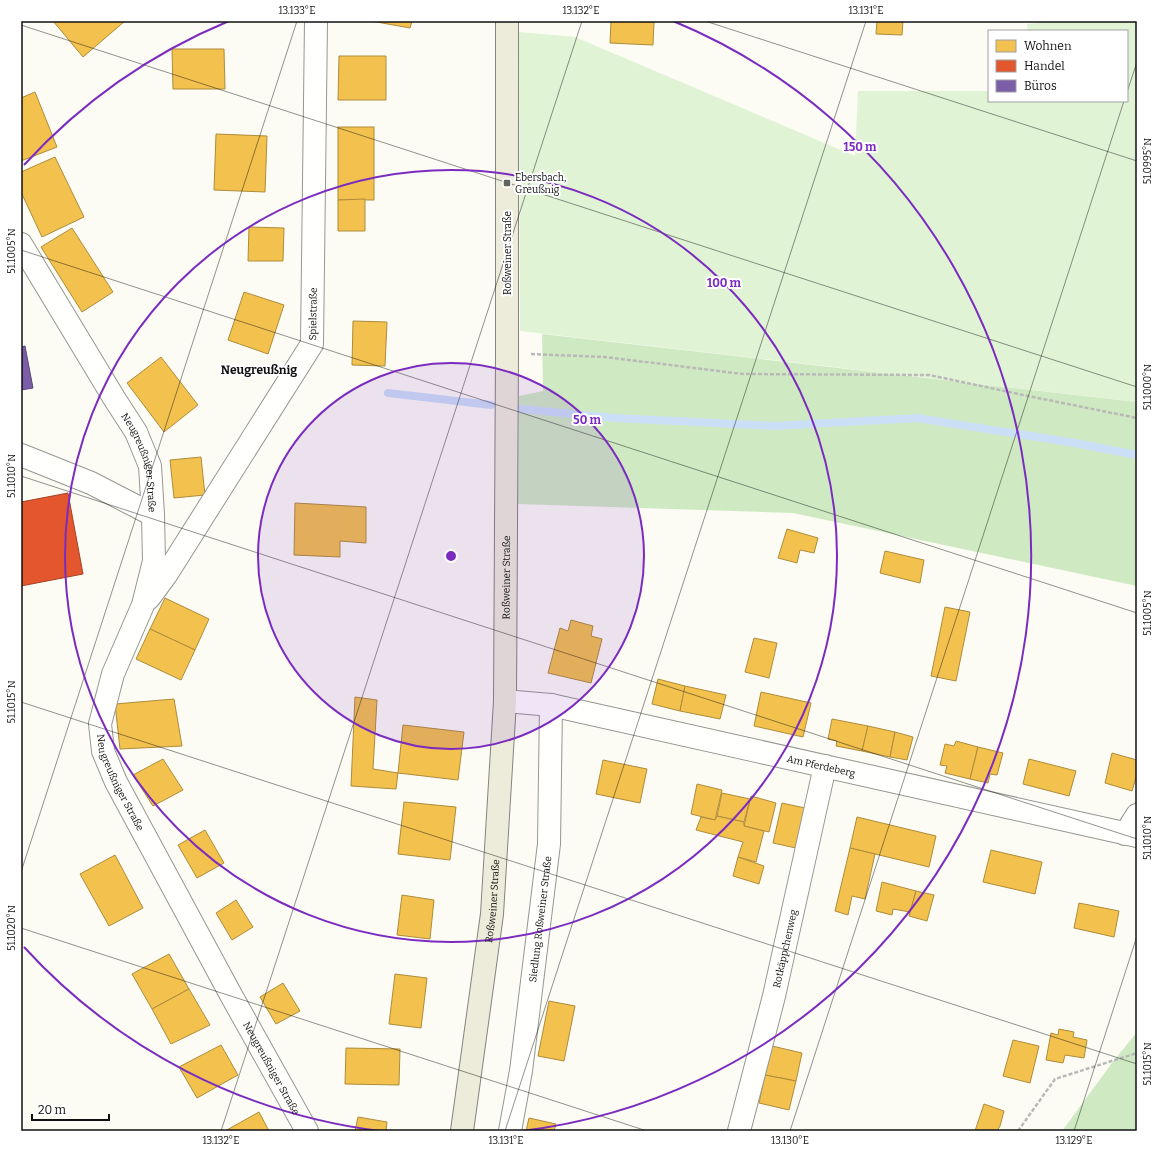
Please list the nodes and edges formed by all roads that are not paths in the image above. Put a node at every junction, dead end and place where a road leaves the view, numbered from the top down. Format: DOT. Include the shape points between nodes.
graph roads {
  1 [pos="316,21"];
  2 [pos="507,21"];
  3 [pos="21,244"];
  4 [pos="21,455"];
  5 [pos="153,514"];
  6 [pos="143,605"];
  7 [pos="505,700"];
  8 [pos="552,705"];
  9 [pos="825,766"];
  10 [pos="1137,815"];
  11 [pos="1131,835"];
  12 [pos="307,1131"];
  13 [pos="462,1131"];
  14 [pos="510,1131"];
  15 [pos="740,1131"];
  1 -- 6 [label="street, Spielstraße" via="312,344 166,575"];
  2 -- 7 [label="main road, Roßweiner Straße"];
  3 -- 5 [label="street, Neugreußniger Straße" via="136,432 150,466"];
  4 -- 5 [label="street" via="91,483"];
  5 -- 6 [label="street, Neugreußniger Straße" via="154,561"];
  6 -- 12 [label="street, Neugreußniger Straße" via="113,674 100,724 103,751 116,782"];
  7 -- 8 [label="street, Am Pferdeberg"];
  7 -- 13 [label="main road, Roßweiner Straße" via="492,914"];
  8 -- 9 [label="street, Am Pferdeberg"];
  8 -- 14 [label="street, Siedlung Roßweiner Straße" via="549,844 521,1071"];
  9 -- 11 [label="street, Am Pferdeberg"];
  9 -- 15 [label="street, Rotkäppchenweg" via="774,996"];
  10 -- 11 [label="street"];
}
